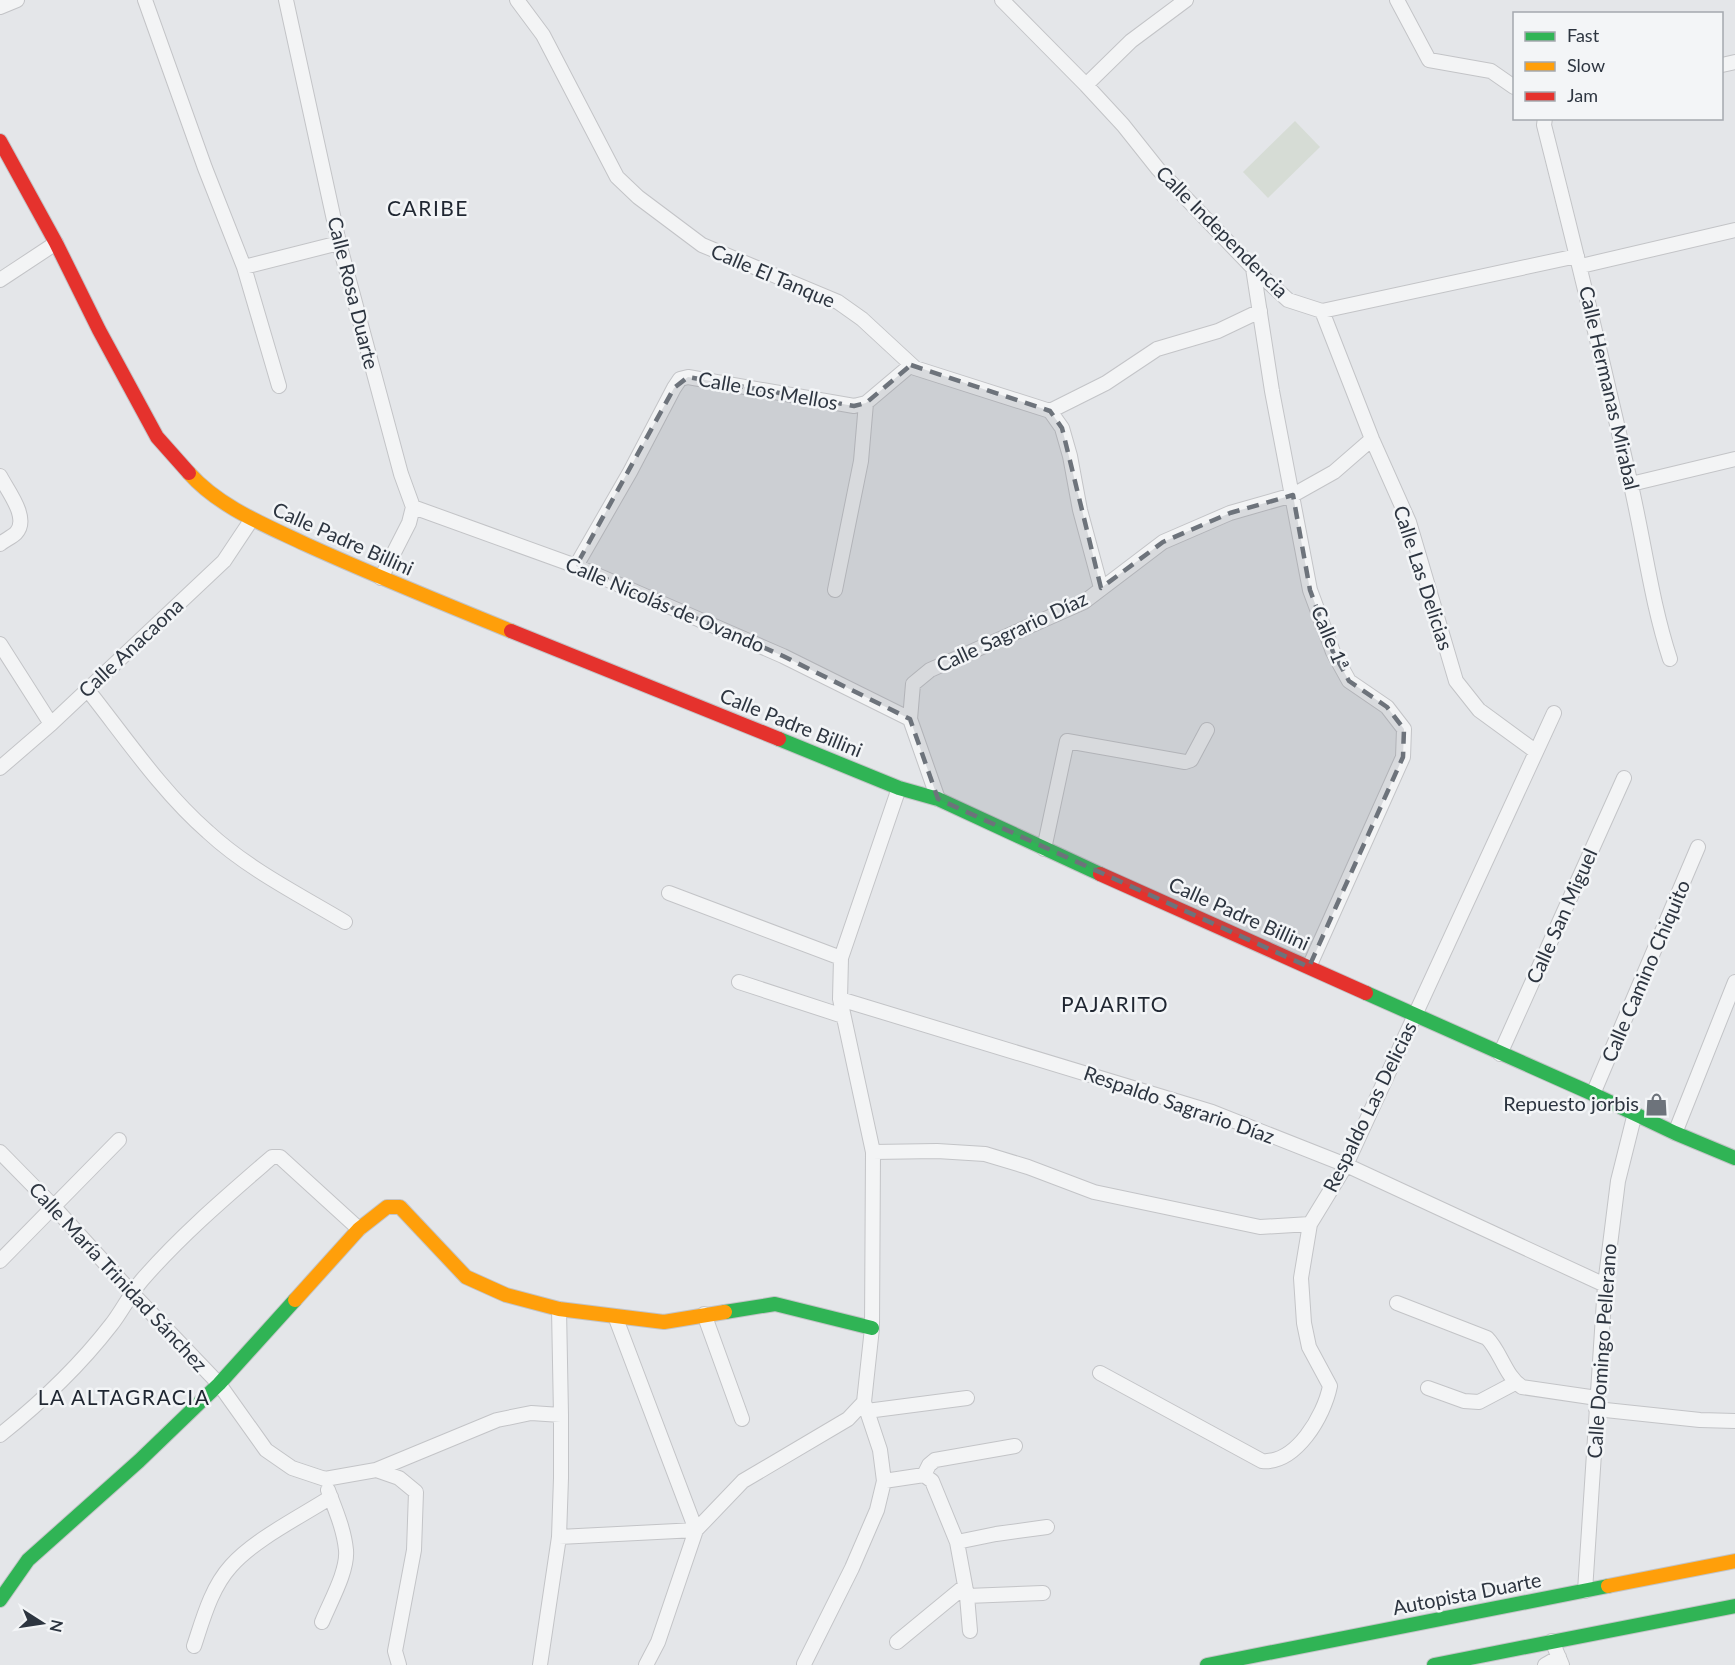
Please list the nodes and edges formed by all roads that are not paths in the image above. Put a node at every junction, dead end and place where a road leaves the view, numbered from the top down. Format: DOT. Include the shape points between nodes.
graph roads {
  1 [pos="18,0"];
  2 [pos="145,0"];
  3 [pos="286,0"];
  4 [pos="517,0"];
  5 [pos="1002,0"];
  6 [pos="1160,0"];
  7 [pos="1186,0"];
  8 [pos="1397,0"];
  9 [pos="0,7"];
  10 [pos="1168,12"];
  11 [pos="1086,85"];
  12 [pos="1513,86"];
  13 [pos="1545,120"];
  14 [pos="0,141"];
  15 [pos="1735,230"];
  16 [pos="56,243"];
  17 [pos="339,243"];
  18 [pos="1579,261"];
  19 [pos="244,267"];
  20 [pos="1253,268"];
  21 [pos="0,280"];
  22 [pos="1260,311"];
  23 [pos="1322,311"];
  24 [pos="911,365"];
  25 [pos="279,386"];
  26 [pos="866,403"];
  27 [pos="1050,411"];
  28 [pos="1372,439"];
  29 [pos="1735,459"];
  30 [pos="0,476"];
  31 [pos="1631,484"];
  32 [pos="1293,495"];
  33 [pos="413,507"];
  34 [pos="252,519"];
  35 [pos="0,544"];
  36 [pos="576,566"];
  37 [pos="381,578"];
  38 [pos="1101,588"];
  39 [pos="835,590"];
  40 [pos="0,644"];
  41 [pos="1670,659"];
  42 [pos="87,689"];
  43 [pos="1554,713"];
  44 [pos="910,719"];
  45 [pos="51,724"];
  46 [pos="1207,730"];
  47 [pos="1535,751"];
  48 [pos="0,768"];
  49 [pos="1624,778"];
  50 [pos="899,788"];
  51 [pos="938,799"];
  52 [pos="1698,847"];
  53 [pos="1044,849"];
  54 [pos="669,893"];
  55 [pos="345,922"];
  56 [pos="841,958"];
  57 [pos="1309,967"];
  58 [pos="740,982"];
  59 [pos="1735,982"];
  60 [pos="840,999"];
  61 [pos="1414,1015"];
  62 [pos="843,1016"];
  63 [pos="1500,1054"];
  64 [pos="1593,1094"];
  65 [pos="1635,1113"];
  66 [pos="1676,1133"];
  67 [pos="119,1140"];
  68 [pos="0,1152"];
  69 [pos="873,1152"];
  70 [pos="1735,1158"];
  71 [pos="1346,1165"];
  72 [pos="54,1207"];
  73 [pos="1310,1224"];
  74 [pos="359,1228"];
  75 [pos="0,1262"];
  76 [pos="1605,1285"];
  77 [pos="132,1294"];
  78 [pos="1397,1303"];
  79 [pos="560,1310"];
  80 [pos="704,1314"];
  81 [pos="615,1316"];
  82 [pos="872,1328"];
  83 [pos="1100,1373"];
  84 [pos="1515,1383"];
  85 [pos="219,1384"];
  86 [pos="1428,1388"];
  87 [pos="967,1398"];
  88 [pos="1597,1403"];
  89 [pos="865,1406"];
  90 [pos="561,1415"];
  91 [pos="742,1419"];
  92 [pos="1735,1421"];
  93 [pos="0,1435"];
  94 [pos="1015,1446"];
  95 [pos="376,1470"];
  96 [pos="924,1475"];
  97 [pos="325,1479"];
  98 [pos="884,1480"];
  99 [pos="331,1497"];
  100 [pos="1047,1527"];
  101 [pos="696,1530"];
  102 [pos="558,1537"];
  103 [pos="957,1542"];
  104 [pos="1735,1561"];
  105 [pos="966,1591"];
  106 [pos="1585,1591"];
  107 [pos="1043,1593"];
  108 [pos="0,1600"];
  109 [pos="1735,1606"];
  110 [pos="322,1622"];
  111 [pos="970,1631"];
  112 [pos="1552,1641"];
  113 [pos="897,1642"];
  114 [pos="194,1646"];
  115 [pos="1560,1661"];
  116 [pos="804,1664"];
  117 [pos="399,1665"];
  118 [pos="540,1665"];
  119 [pos="646,1665"];
  120 [pos="1207,1665"];
  121 [pos="1434,1665"];
  122 [pos="1545,1665"];
  1 -- 9 [label="street"];
  2 -- 19 [label="street"];
  3 -- 17 [label="street, Calle Rosa Duarte"];
  4 -- 24 [label="street, Calle El Tanque" via="543,35 617,177 638,197 702,245 838,302"];
  5 -- 11 [label="street, Calle Independencia"];
  6 -- 10 [label="street"];
  7 -- 10 [label="street"];
  8 -- 12 [label="street" via="1429,60 1491,71"];
  10 -- 11 [label="street"];
  11 -- 20 [label="street, Calle Independencia" via="1158,169"];
  13 -- 18 [label="street, Calle Hermanas Mirabal"];
  14 -- 16 [label="main road, Calle Padre Billini"];
  15 -- 18 [label="street"];
  16 -- 21 [label="street"];
  16 -- 34 [label="main road, Calle Padre Billini" via="157,437 201,486"];
  17 -- 19 [label="street"];
  17 -- 33 [label="street, Calle Rosa Duarte"];
  18 -- 23 [label="street"];
  18 -- 31 [label="street, Calle Hermanas Mirabal"];
  19 -- 25 [label="street"];
  20 -- 22 [label="street, Calle 1ª"];
  20 -- 23 [label="street, Calle Independencia" via="1288,300"];
  22 -- 27 [label="street" via="1218,331 1157,349 1106,383"];
  22 -- 32 [label="street, Calle 1ª"];
  23 -- 28 [label="street, Calle Las Delicias"];
  24 -- 26 [label="street, Calle Los Mellos"];
  24 -- 27 [label="street, Calle El Tanque"];
  26 -- 36 [label="street, Calle Los Mellos" via="837,404 688,377 680,379"];
  26 -- 39 [label="street" via="861,461"];
  27 -- 38 [label="street" via="1062,428"];
  28 -- 32 [label="street, Calle Sagrario Díaz" via="1334,472"];
  28 -- 47 [label="street, Calle Las Delicias" via="1409,522 1456,681 1479,710"];
  29 -- 31 [label="street"];
  30 -- 35 [label="street" via="21,523 16,533"];
  31 -- 41 [label="street, Calle Hermanas Mirabal" via="1657,619"];
  32 -- 38 [label="street, Calle Sagrario Díaz" via="1230,513 1162,542"];
  32 -- 57 [label="street, Calle 1ª" via="1310,590 1333,652 1349,681 1387,707 1404,729 1403,757"];
  33 -- 36 [label="street, Calle Nicolás de Ovando"];
  33 -- 37 [label="street"];
  34 -- 37 [label="main road, Calle Padre Billini"];
  34 -- 42 [label="street, Calle Anacaona" via="224,561"];
  36 -- 44 [label="street, Calle Nicolás de Ovando" via="783,656"];
  37 -- 50 [label="main road, Calle Padre Billini"];
  38 -- 44 [label="street, Calle Sagrario Díaz" via="1084,602 930,670 913,684"];
  40 -- 45 [label="street"];
  42 -- 45 [label="street, Calle Anacaona"];
  42 -- 55 [label="street" via="162,784 207,832 248,864"];
  43 -- 47 [label="street, Respaldo Las Delicias"];
  44 -- 51 [label="street, Calle Sagrario Díaz"];
  45 -- 48 [label="street, Calle Anacaona"];
  46 -- 53 [label="street" via="1191,760 1185,762 1067,741"];
  47 -- 61 [label="street, Respaldo Las Delicias"];
  49 -- 63 [label="street, Calle San Miguel"];
  50 -- 51 [label="main road, Calle Padre Billini"];
  50 -- 56 [label="street"];
  51 -- 53 [label="main road, Calle Padre Billini"];
  52 -- 64 [label="street, Calle Camino Chiquito"];
  53 -- 57 [label="main road, Calle Padre Billini"];
  54 -- 56 [label="street"];
  56 -- 60 [label="street"];
  57 -- 61 [label="main road, Calle Padre Billini"];
  58 -- 62 [label="street"];
  59 -- 66 [label="street"];
  60 -- 62 [label="street"];
  60 -- 71 [label="street, Respaldo Sagrario Díaz" via="1212,1112"];
  61 -- 63 [label="main road, Calle Padre Billini"];
  61 -- 71 [label="street, Respaldo Las Delicias"];
  62 -- 69 [label="street"];
  63 -- 64 [label="main road, Calle Padre Billini"];
  64 -- 65 [label="main road, Calle Padre Billini"];
  65 -- 66 [label="main road, Calle Padre Billini"];
  65 -- 76 [label="street, Calle Domingo Pellerano" via="1618,1181"];
  66 -- 70 [label="main road, Calle Padre Billini"];
  67 -- 72 [label="street"];
  68 -- 72 [label="street, Calle María Trinidad Sánchez"];
  69 -- 73 [label="street" via="937,1150 985,1154 1094,1192 1260,1227"];
  69 -- 82 [label="street"];
  71 -- 73 [label="street, Respaldo Las Delicias"];
  71 -- 76 [label="street, Respaldo Sagrario Díaz"];
  72 -- 75 [label="street"];
  72 -- 77 [label="street, Calle María Trinidad Sánchez"];
  73 -- 83 [label="street" via="1301,1278 1304,1323 1309,1347 1330,1386 1314,1426 1300,1444 1281,1458 1262,1461"];
  74 -- 77 [label="street" via="280,1157 272,1157 180,1239"];
  74 -- 79 [label="main road" via="387,1207 400,1208 466,1277 506,1295"];
  74 -- 85 [label="main road"];
  76 -- 88 [label="street, Calle Domingo Pellerano"];
  77 -- 85 [label="street, Calle María Trinidad Sánchez"];
  77 -- 93 [label="street" via="84,1356 26,1415"];
  78 -- 84 [label="street" via="1487,1338"];
  79 -- 81 [label="main road"];
  79 -- 90 [label="street"];
  80 -- 81 [label="main road" via="664,1322"];
  80 -- 82 [label="main road" via="775,1304"];
  80 -- 91 [label="street"];
  81 -- 101 [label="street"];
  82 -- 89 [label="street"];
  84 -- 86 [label="street" via="1479,1402 1464,1401"];
  84 -- 88 [label="street"];
  85 -- 97 [label="street, Calle María Trinidad Sánchez" via="266,1450 292,1468"];
  85 -- 108 [label="main road" via="28,1560"];
  87 -- 89 [label="street"];
  88 -- 92 [label="street" via="1701,1420"];
  88 -- 106 [label="street, Calle Domingo Pellerano"];
  89 -- 98 [label="street" via="880,1450"];
  89 -- 101 [label="street" via="743,1481"];
  90 -- 95 [label="street, Calle María Trinidad Sánchez" via="531,1413 496,1420"];
  90 -- 102 [label="street"];
  94 -- 96 [label="street" via="935,1460"];
  95 -- 97 [label="street, Calle María Trinidad Sánchez"];
  95 -- 117 [label="street" via="399,1478 417,1492 414,1550 395,1652"];
  96 -- 98 [label="street"];
  96 -- 103 [label="street" via="932,1481"];
  97 -- 99 [label="street"];
  98 -- 116 [label="street" via="877,1510 852,1568"];
  99 -- 110 [label="street" via="346,1551"];
  99 -- 114 [label="street" via="249,1550 230,1567 210,1601"];
  100 -- 103 [label="street"];
  101 -- 102 [label="street"];
  101 -- 119 [label="street" via="658,1642"];
  102 -- 118 [label="street"];
  103 -- 105 [label="street"];
  104 -- 106 [label="main road, Autopista Duarte"];
  105 -- 107 [label="street"];
  105 -- 111 [label="street"];
  105 -- 113 [label="street"];
  106 -- 120 [label="main road, Autopista Duarte"];
  109 -- 112 [label="main road"];
  112 -- 115 [label="street"];
  112 -- 121 [label="main road"];
  115 -- 122 [label="street"];
}
